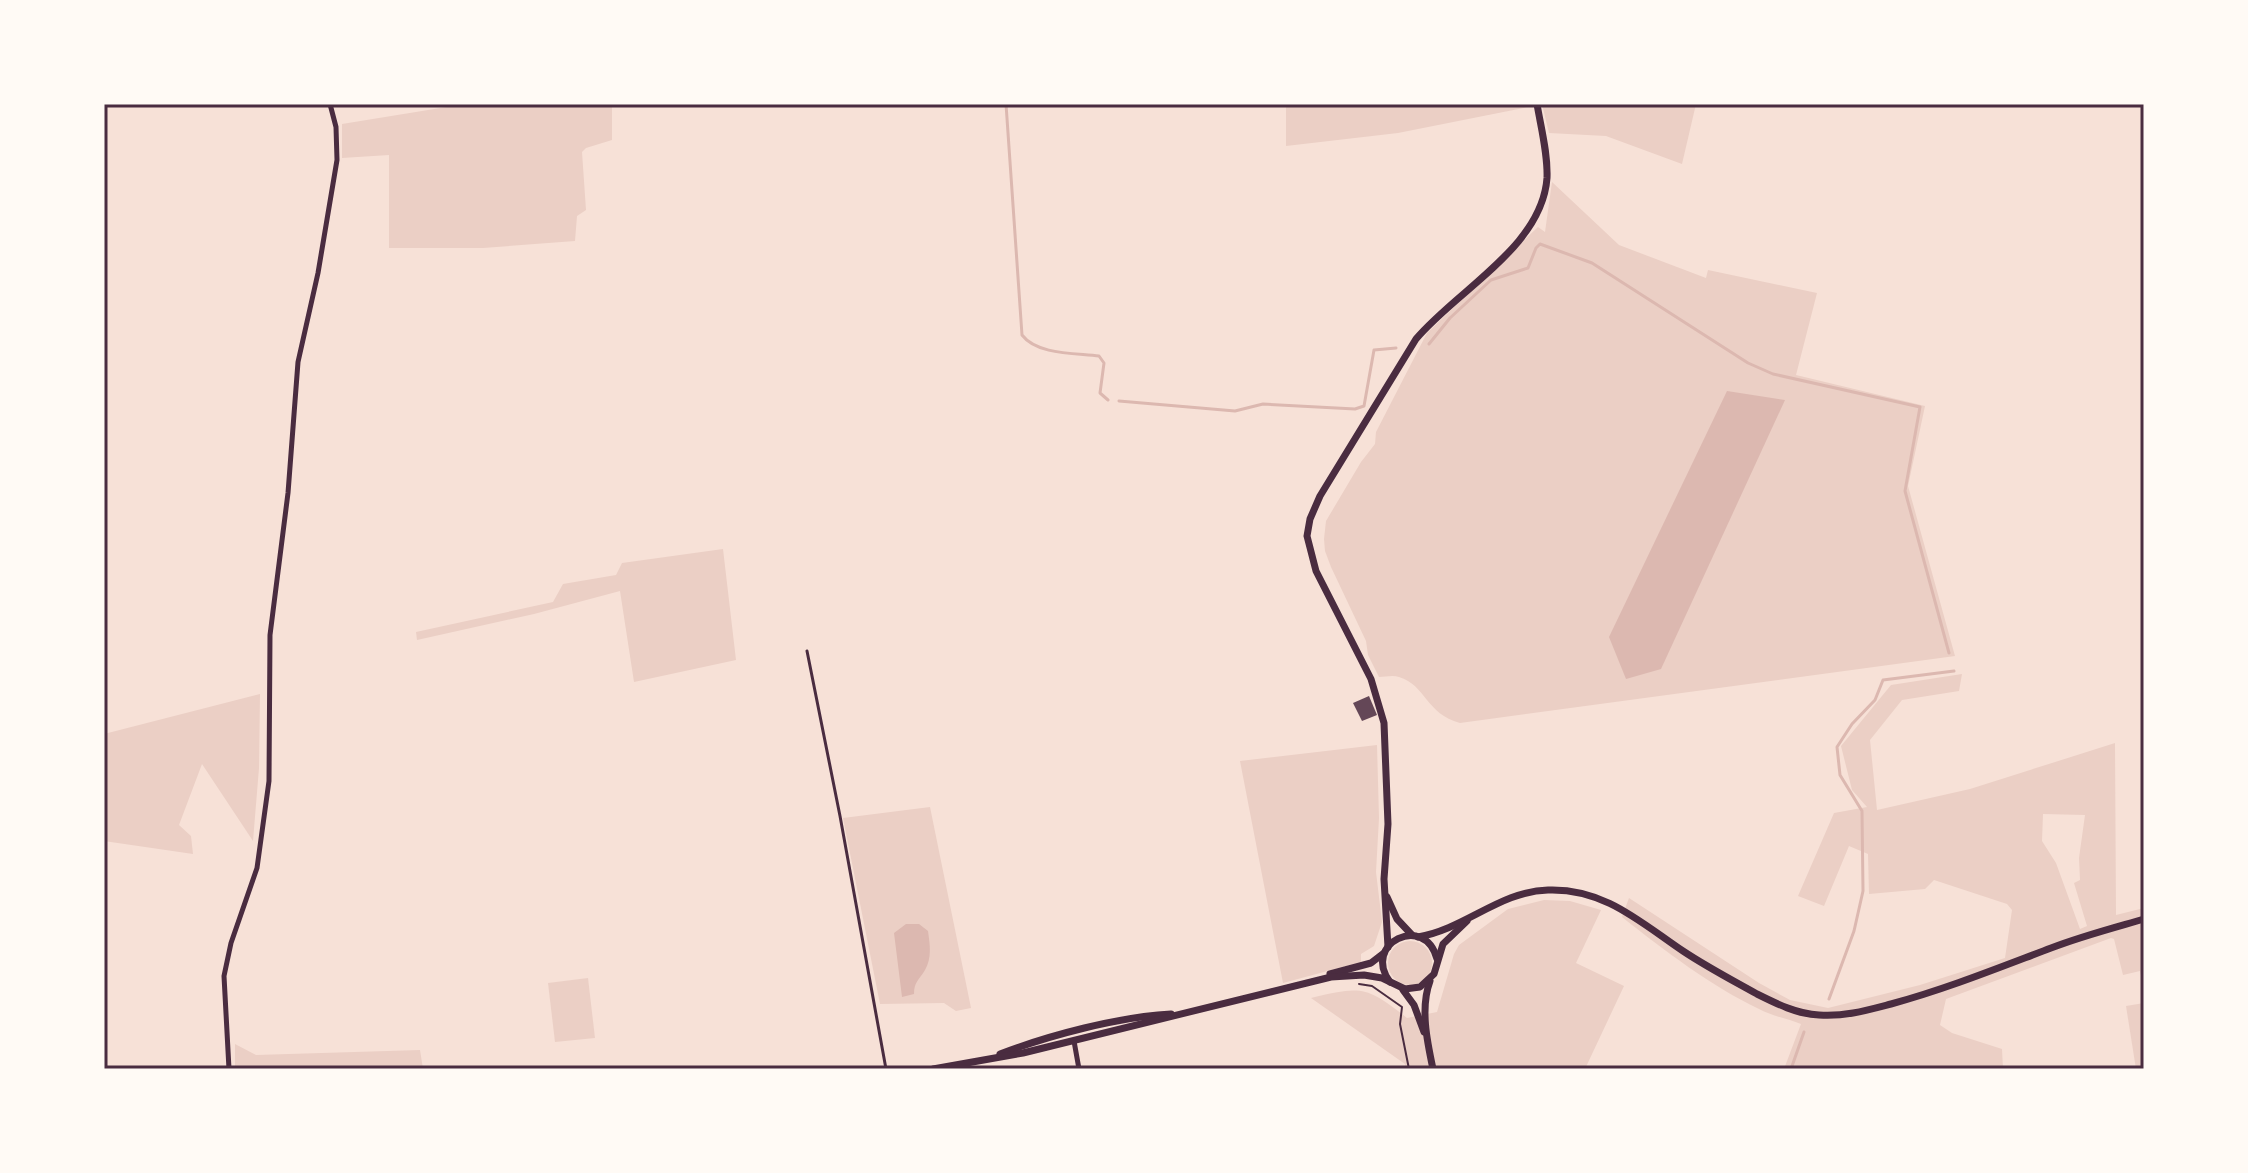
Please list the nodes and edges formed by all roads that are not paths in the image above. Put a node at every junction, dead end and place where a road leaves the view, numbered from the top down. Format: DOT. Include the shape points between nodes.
graph roads {
  1 [pos="330,104"];
  2 [pos="1537,104"];
  3 [pos="807,651"];
  4 [pos="1384,888"];
  5 [pos="1475,914"];
  6 [pos="2144,919"];
  7 [pos="1415,936"];
  8 [pos="1386,950"];
  9 [pos="1437,961"];
  10 [pos="1430,981"];
  11 [pos="1305,983"];
  12 [pos="1392,983"];
  13 [pos="1402,988"];
  14 [pos="1188,1012"];
  15 [pos="1074,1041"];
  16 [pos="1428,1045"];
  17 [pos="983,1059"];
  18 [pos="229,1069"];
  19 [pos="886,1069"];
  20 [pos="933,1069"];
  21 [pos="1079,1069"];
  22 [pos="1433,1069"];
  1 -- 18 [label="street" via="337,160 298,362 269,647 269,781 257,868 224,976"];
  2 -- 4 [label="main road" via="1547,170 1537,215 1516,244 1416,339 1310,519 1307,536 1316,571 1371,679 1383,716 1388,824"];
  3 -- 19 [label="lane"];
  4 -- 7 [label="main road" via="1397,919"];
  4 -- 8 [label="main road"];
  5 -- 6 [label="main road" via="1531,891 1588,894 1622,908 1708,967 1772,1001 1801,1013 1828,1016 1914,998"];
  5 -- 7 [label="main road"];
  5 -- 9 [label="main road" via="1446,940"];
  7 -- 8 [label="main road" via="1400,937"];
  7 -- 9 [label="main road" via="1433,948"];
  8 -- 11 [label="main road" via="1371,963"];
  8 -- 12 [label="main road" via="1384,971"];
  9 -- 10 [label="main road"];
  10 -- 13 [label="main road" via="1417,989"];
  10 -- 16 [label="main road"];
  11 -- 12 [label="main road" via="1351,975"];
  11 -- 14 [label="main road"];
  12 -- 13 [label="main road"];
  13 -- 16 [label="main road"];
  14 -- 15 [label="main road"];
  14 -- 17 [label="main road" via="1137,1018"];
  15 -- 17 [label="main road"];
  15 -- 21 [label="street"];
  16 -- 22 [label="main road"];
  17 -- 20 [label="main road"];
}
